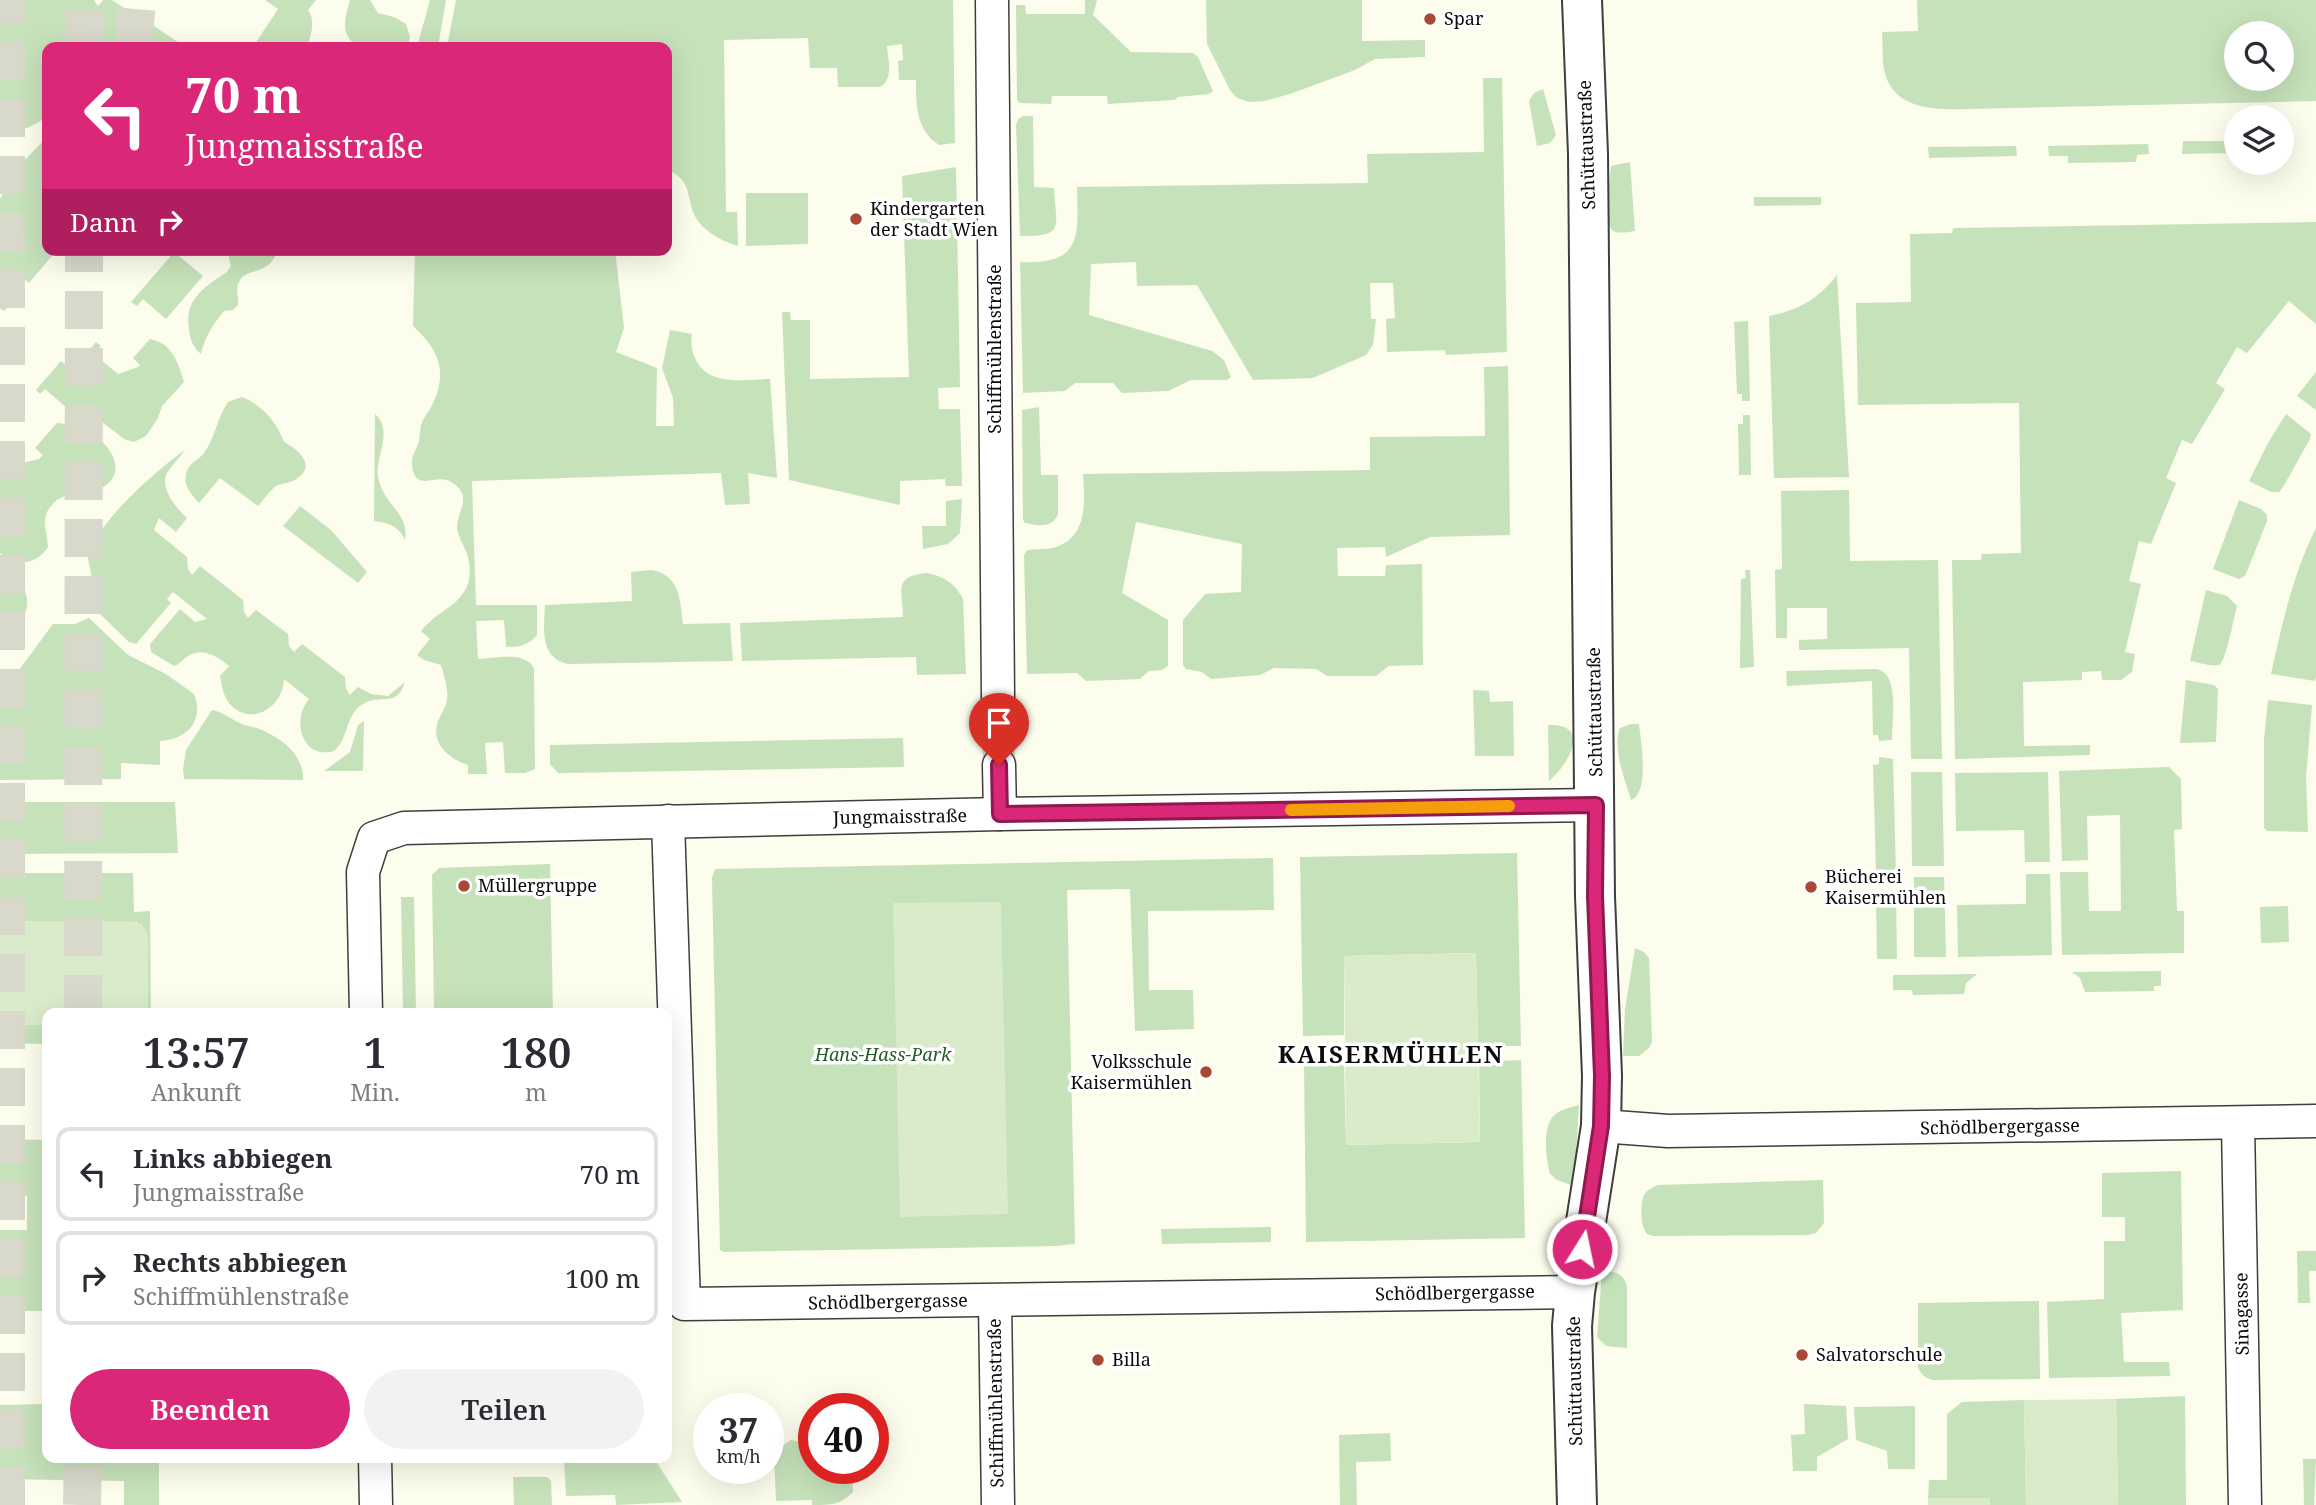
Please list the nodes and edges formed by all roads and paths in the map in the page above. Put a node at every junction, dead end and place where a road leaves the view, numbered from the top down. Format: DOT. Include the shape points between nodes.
graph roads {
  1 [pos="992,0"];
  2 [pos="1582,0"];
  3 [pos="998,697"];
  4 [pos="999,765"];
  5 [pos="1596,805"];
  6 [pos="1000,814"];
  7 [pos="667,821"];
  8 [pos="366,1008"];
  9 [pos="2316,1121"];
  10 [pos="2238,1124"];
  11 [pos="1601,1126"];
  12 [pos="1575,1292"];
  13 [pos="995,1301"];
  14 [pos="376,1463"];
  15 [pos="376,1505"];
  16 [pos="998,1505"];
  17 [pos="1577,1505"];
  18 [pos="2245,1505"];
  1 -- 3 [label="street, Schiffmühlenstraße"];
  2 -- 5 [label="street, Schüttaustraße"];
  4 -- 6 [label="street"];
  5 -- 6 [label="street, Jungmaisstraße"];
  5 -- 11 [label="street, Schüttaustraße"];
  6 -- 7 [label="street, Jungmaisstraße"];
  7 -- 8 [label="street, Jungmaisstraße" via="404,828 381,836 363,872"];
  7 -- 13 [label="street, Schödlbergergasse" via="684,1304"];
  9 -- 10 [label="street, Schödlbergergasse"];
  10 -- 11 [label="street, Schödlbergergasse" via="1668,1131"];
  10 -- 18 [label="street, Sinagasse"];
  11 -- 12 [label="street, Schüttaustraße"];
  12 -- 13 [label="street, Schödlbergergasse"];
  12 -- 17 [label="street, Schüttaustraße"];
  13 -- 16 [label="street, Schiffmühlenstraße"];
  14 -- 15 [label="street"];
}
